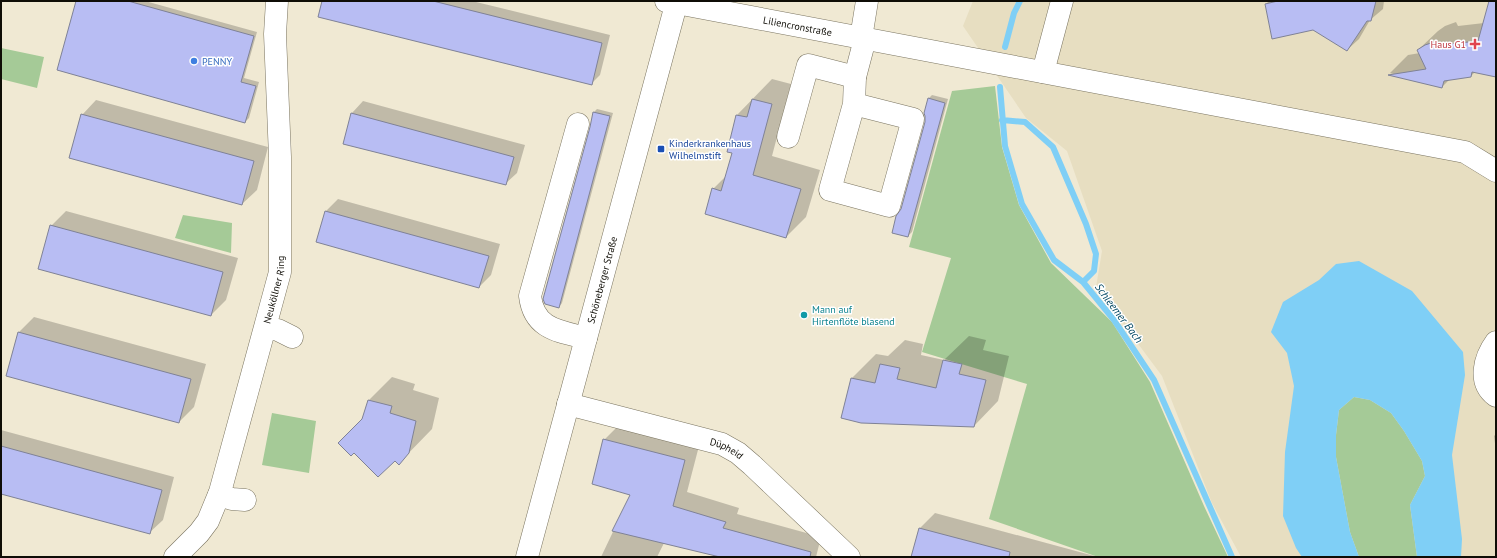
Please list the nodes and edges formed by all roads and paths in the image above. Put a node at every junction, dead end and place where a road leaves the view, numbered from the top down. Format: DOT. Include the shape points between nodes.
graph roads {
  1 [pos="277,1"];
  2 [pos="867,1"];
  3 [pos="1062,1"];
  4 [pos="673,2"];
  5 [pos="863,38"];
  6 [pos="1043,72"];
  7 [pos="855,76"];
  8 [pos="854,104"];
  9 [pos="578,124"];
  10 [pos="788,137"];
  11 [pos="1496,171"];
  12 [pos="266,328"];
  13 [pos="292,336"];
  14 [pos="586,338"];
  15 [pos="1496,342"];
  16 [pos="1496,396"];
  17 [pos="568,404"];
  18 [pos="219,496"];
  19 [pos="245,500"];
  20 [pos="175,557"];
  21 [pos="527,557"];
  22 [pos="849,557"];
  1 -- 12 [label="street, Neuköllner Ring" via="274,34 280,157 280,272"];
  2 -- 5 [label="street"];
  3 -- 6 [label="street"];
  4 -- 5 [label="street, Liliencronstraße"];
  4 -- 14 [label="street, Schöneberger Straße"];
  5 -- 6 [label="street, Liliencronstraße"];
  5 -- 7 [label="street"];
  6 -- 11 [label="street, Liliencronstraße" via="1465,152"];
  7 -- 8 [label="street"];
  7 -- 10 [label="street" via="808,65"];
  8 -- 8 [label="street" via="830,190 889,206 914,119"];
  9 -- 14 [label="street" via="530,296 534,314 543,323 553,330"];
  12 -- 13 [label="street"];
  12 -- 18 [label="street, Neuköllner Ring"];
  14 -- 17 [label="street, Schöneberger Straße"];
  15 -- 16 [label="street" via="1487,356 1485,372 1489,389"];
  17 -- 21 [label="street, Schöneberger Straße"];
  17 -- 22 [label="street, Düpheid" via="722,444 752,465"];
  18 -- 19 [label="street"];
  18 -- 20 [label="street, Neuköllner Ring" via="208,522"];
}
